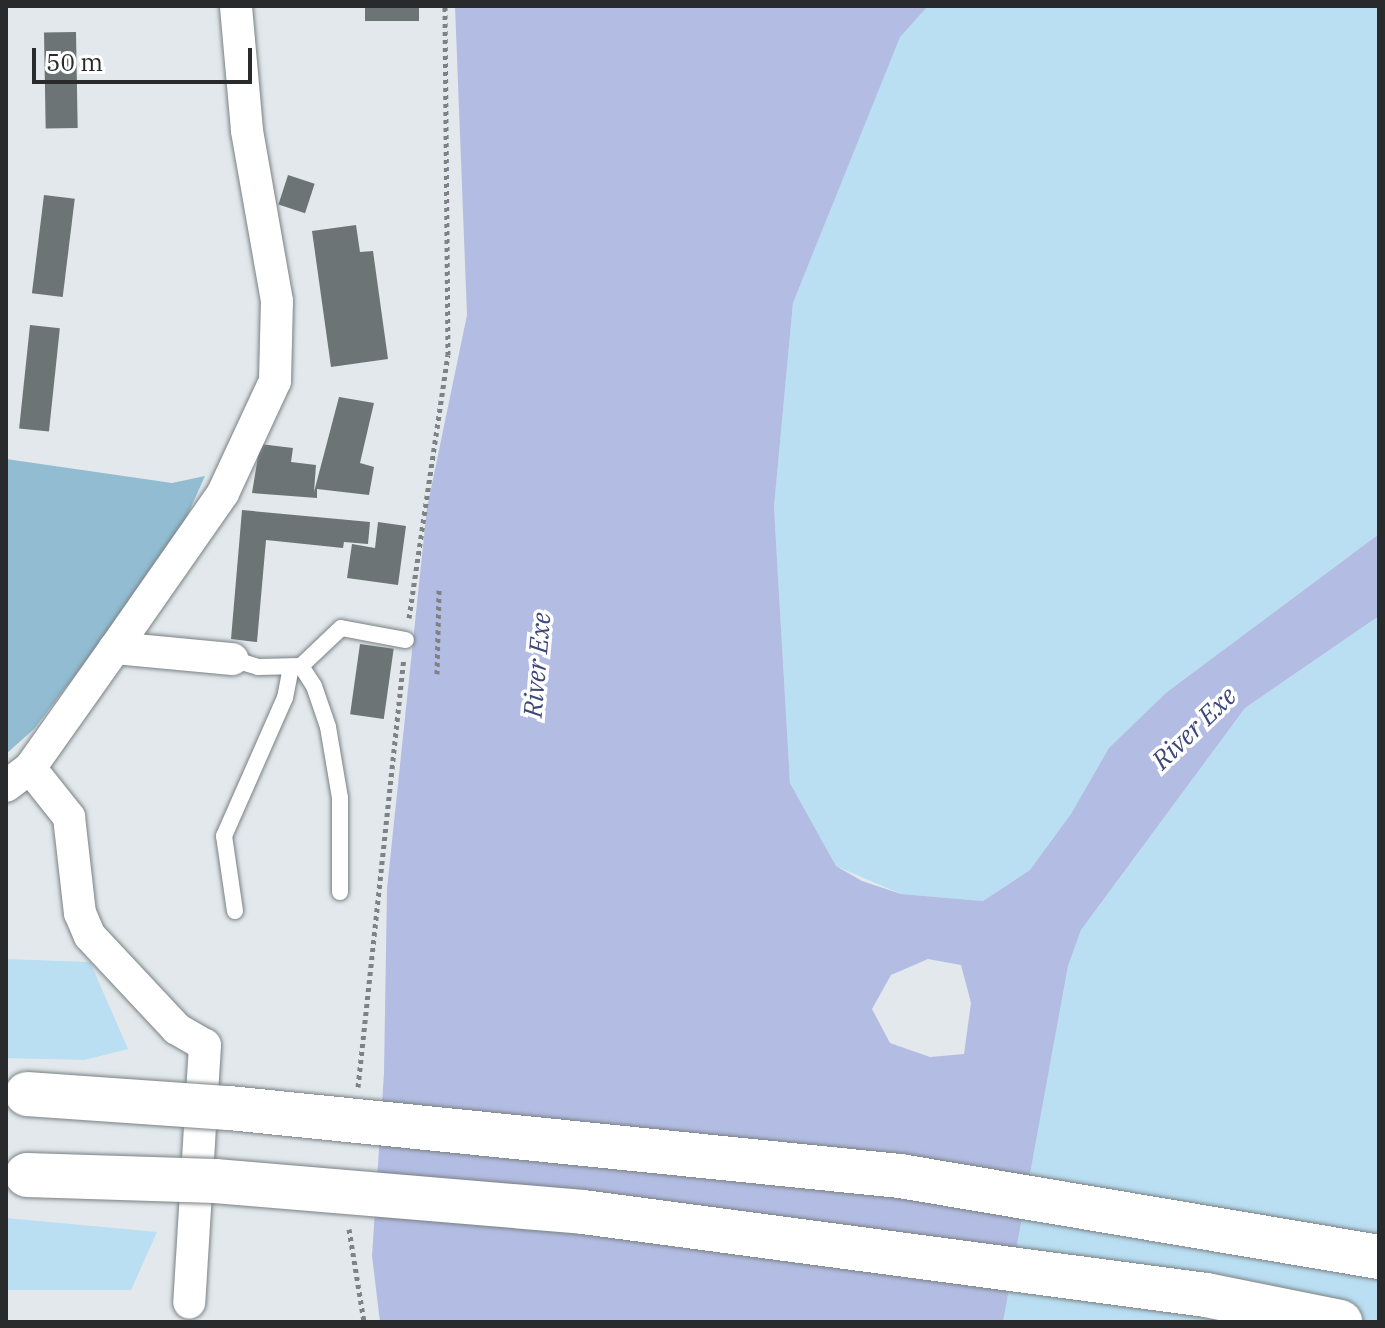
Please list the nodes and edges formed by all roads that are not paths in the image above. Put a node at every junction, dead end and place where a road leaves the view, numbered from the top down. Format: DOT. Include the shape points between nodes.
graph roads {
  1 [pos="236,6"];
  2 [pos="406,640"];
  3 [pos="115,648"];
  4 [pos="232,659"];
  5 [pos="296,667"];
  6 [pos="18,777"];
  7 [pos="340,892"];
  8 [pos="235,911"];
  9 [pos="27,1094"];
  10 [pos="27,1175"];
  11 [pos="1379,1257"];
  12 [pos="189,1303"];
  13 [pos="1340,1322"];
  1 -- 3 [label="street" via="247,130 277,301 275,381 223,493"];
  2 -- 5 [label="lane" via="341,628"];
  3 -- 4 [label="street"];
  3 -- 6 [label="street"];
  4 -- 5 [label="lane"];
  5 -- 7 [label="lane" via="314,686 328,727 340,798"];
  5 -- 8 [label="lane" via="224,836"];
  6 -- 12 [label="street" via="69,817 80,913 90,936 177,1029 205,1045"];
  9 -- 11 [label="highway, bridge" via="260,1111 900,1176"];
  10 -- 13 [label="highway, bridge" via="215,1181 583,1212 1206,1295"];
}
